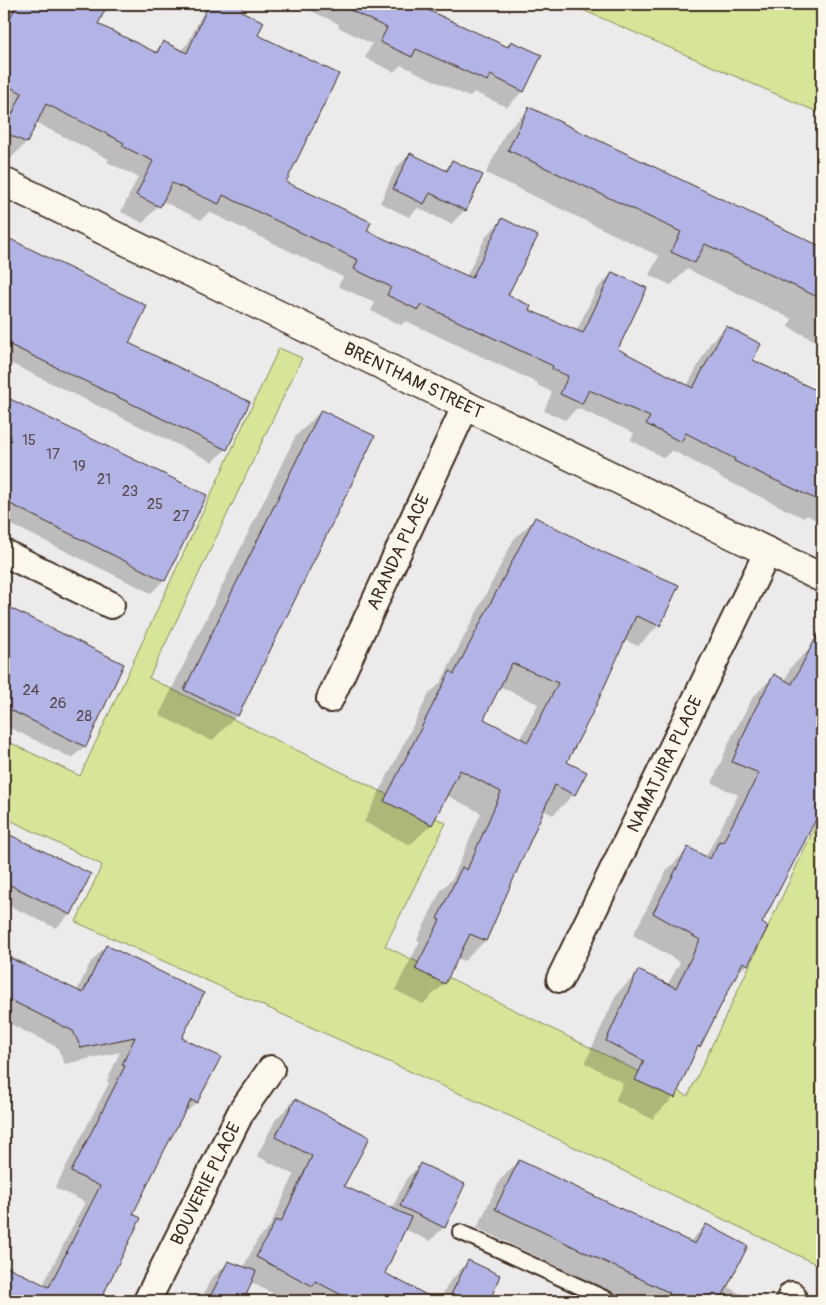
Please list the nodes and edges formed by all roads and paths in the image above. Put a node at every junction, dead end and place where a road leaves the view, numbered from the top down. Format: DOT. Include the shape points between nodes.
graph roads {
  1 [pos="4,182"];
  2 [pos="466,405"];
  3 [pos="768,550"];
  4 [pos="4,553"];
  5 [pos="822,578"];
  6 [pos="111,605"];
  7 [pos="330,699"];
  8 [pos="560,979"];
  9 [pos="271,1069"];
  10 [pos="460,1232"];
  11 [pos="147,1301"];
  12 [pos="611,1301"];
  1 -- 2 [label="street, BRENTHAM STREET"];
  2 -- 3 [label="street, BRENTHAM STREET"];
  2 -- 7 [label="street, ARANDA PLACE"];
  3 -- 5 [label="street, BRENTHAM STREET"];
  3 -- 8 [label="street, NAMATJIRA PLACE"];
  4 -- 6 [label="street"];
  9 -- 11 [label="street, BOUVERIE PLACE" via="242,1112"];
  10 -- 12 [label="lane"];
}
